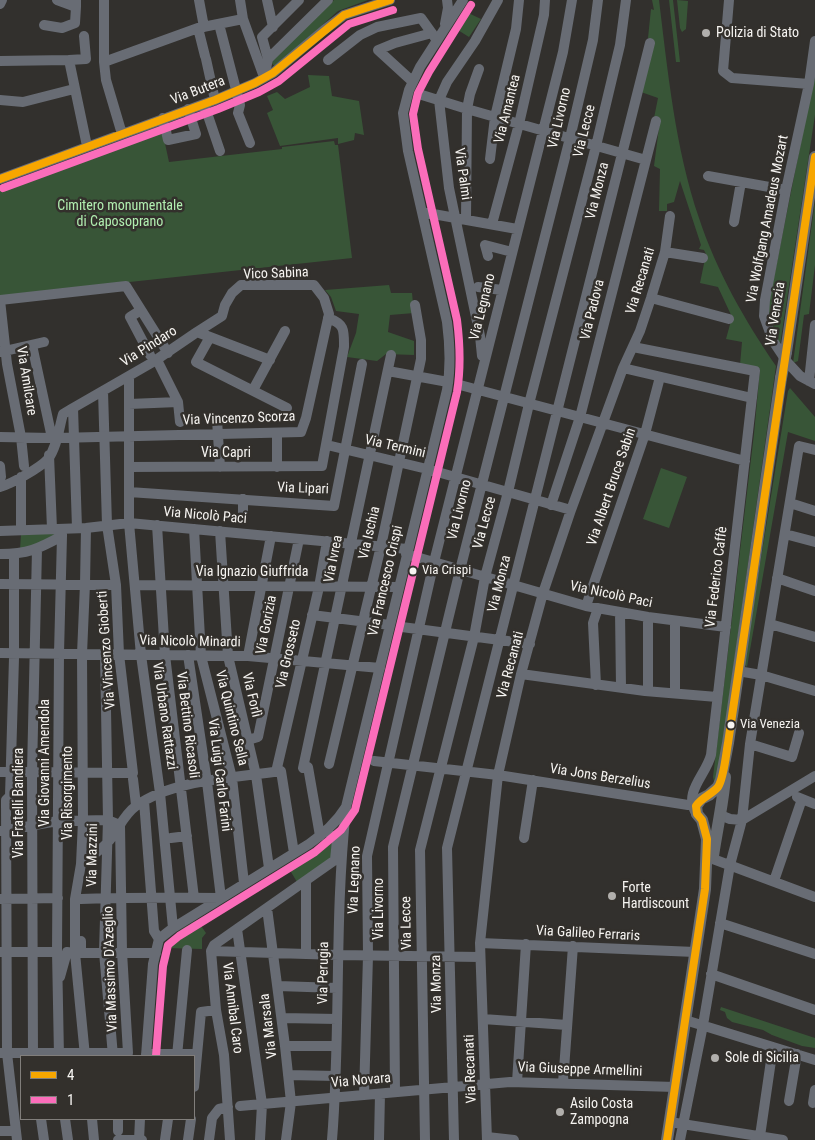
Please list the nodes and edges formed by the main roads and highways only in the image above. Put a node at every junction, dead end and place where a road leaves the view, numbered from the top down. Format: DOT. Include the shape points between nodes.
graph roads {
  1 [pos="815,157"];
  2 [pos="728,743"];
  3 [pos="702,804"];
  4 [pos="720,814"];
  5 [pos="705,889"];
  6 [pos="667,1140"];
  1 -- 2 [label="main road, Via Venezia, bridge"];
  2 -- 3 [label="main road" via="721,780"];
  2 -- 4 [label="main road"];
  3 -- 4 [label="main road" via="719,803"];
  3 -- 4 [label="main road" via="713,821"];
  3 -- 5 [label="main road" via="707,839"];
  4 -- 5 [label="main road" via="711,874"];
  5 -- 6 [label="main road" via="675,1087 676,1123"];
}
